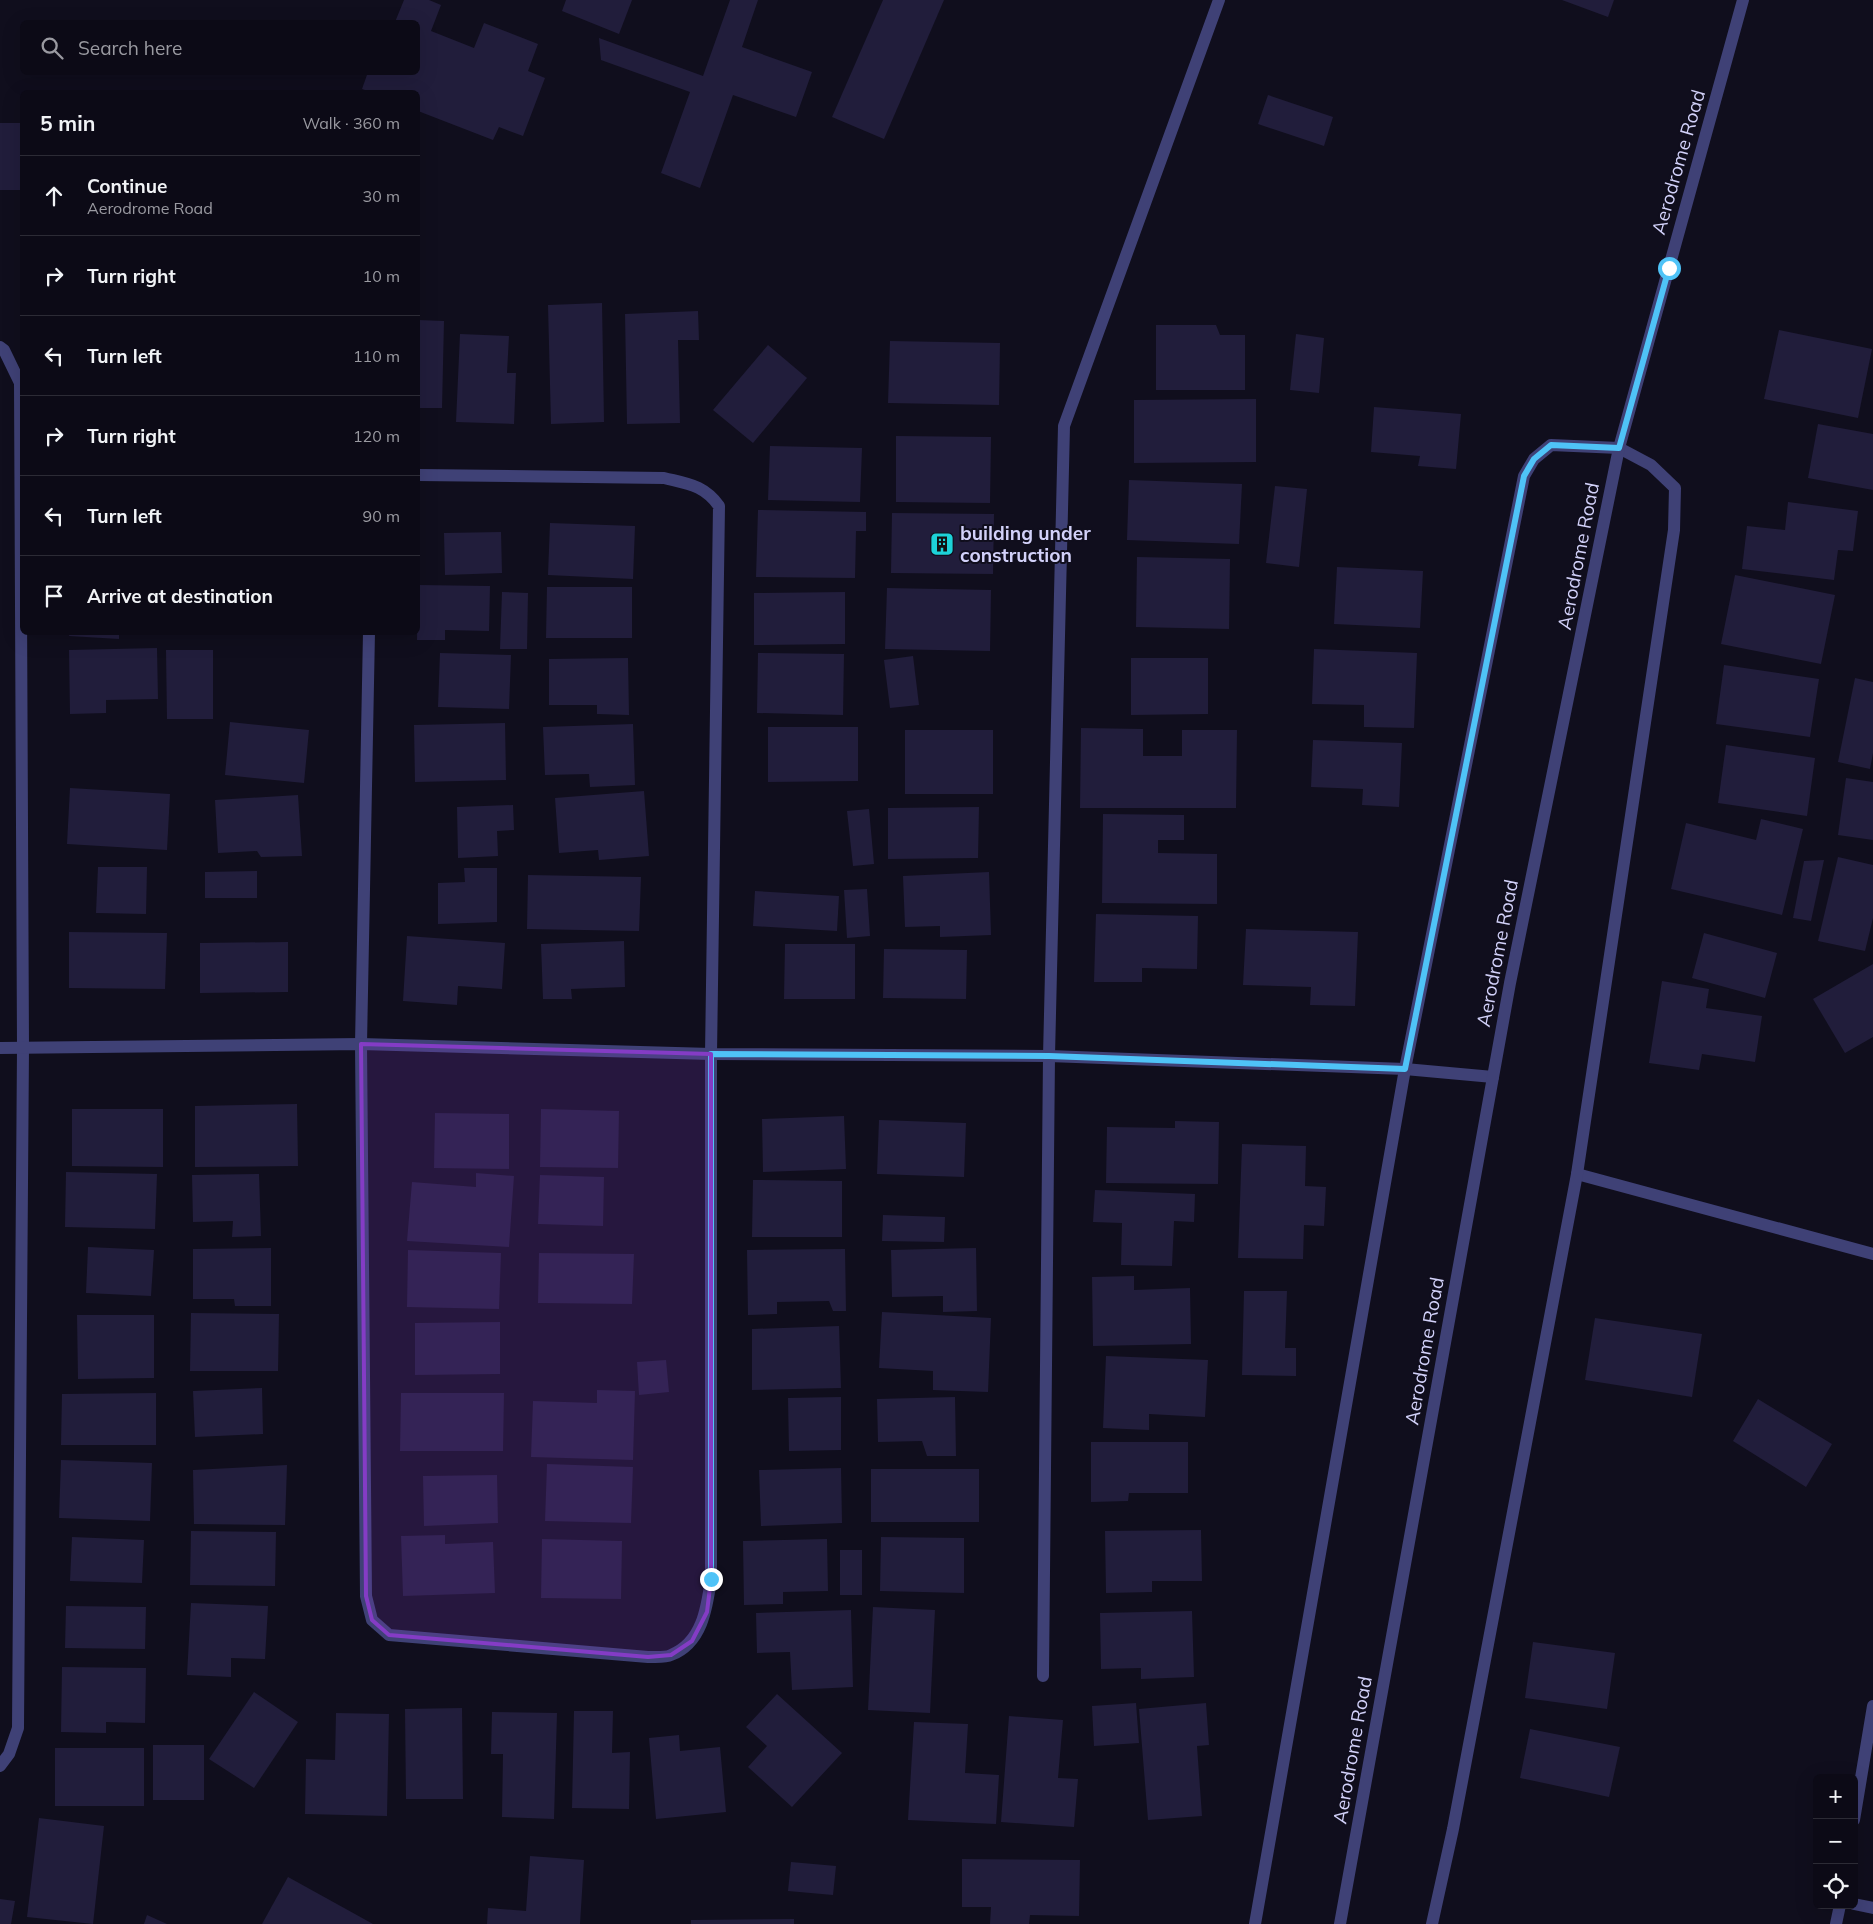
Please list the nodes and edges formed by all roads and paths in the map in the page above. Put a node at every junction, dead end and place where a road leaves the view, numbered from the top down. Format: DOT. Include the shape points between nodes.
graph roads {
  1 [pos="1219,0"];
  2 [pos="1743,0"];
  3 [pos="0,347"];
  4 [pos="20,383"];
  5 [pos="1619,448"];
  6 [pos="420,475"];
  7 [pos="21,635"];
  8 [pos="369,635"];
  9 [pos="361,1044"];
  10 [pos="0,1048"];
  11 [pos="23,1048"];
  12 [pos="711,1054"];
  13 [pos="1049,1056"];
  14 [pos="1405,1069"];
  15 [pos="1493,1077"];
  16 [pos="1577,1174"];
  17 [pos="1873,1254"];
  18 [pos="1043,1676"];
  19 [pos="1873,1706"];
  20 [pos="0,1766"];
  21 [pos="1854,1819"];
  22 [pos="1858,1905"];
  23 [pos="1873,1908"];
  24 [pos="1839,1909"];
  25 [pos="1255,1924"];
  26 [pos="1340,1924"];
  27 [pos="1432,1924"];
  28 [pos="1836,1924"];
  1 -- 13 [label="street" via="1064,426"];
  2 -- 5 [label="street, Aerodrome Road"];
  3 -- 4 [label="street"];
  5 -- 14 [label="street" via="1551,445 1534,459 1524,476"];
  5 -- 15 [label="street, Aerodrome Road"];
  5 -- 16 [label="street" via="1651,465 1675,488 1674,530"];
  6 -- 12 [label="street" via="664,478 695,486 710,494 719,506"];
  7 -- 11 [label="street"];
  8 -- 9 [label="street"];
  9 -- 11 [label="street"];
  9 -- 12 [label="street"];
  9 -- 12 [label="street" via="366,1596 372,1620 388,1635 648,1657 671,1655 692,1640 706,1612 711,1579"];
  10 -- 11 [label="street"];
  11 -- 20 [label="street" via="18,1728 9,1754"];
  12 -- 13 [label="street"];
  13 -- 14 [label="street"];
  13 -- 18 [label="street"];
  14 -- 15 [label="street"];
  14 -- 25 [label="street"];
  15 -- 26 [label="street, Aerodrome Road"];
  16 -- 17 [label="street"];
  16 -- 27 [label="street"];
  19 -- 21 [label="street"];
  22 -- 23 [label="street"];
  24 -- 28 [label="street"];
}
